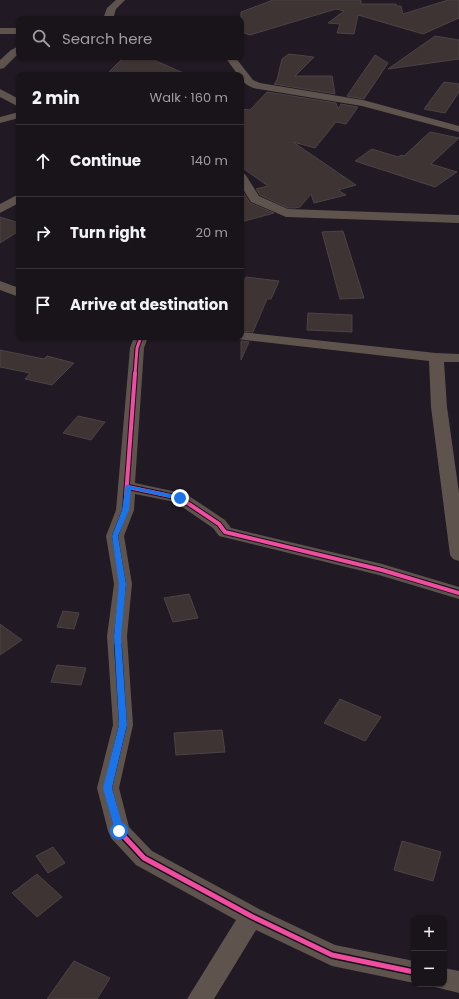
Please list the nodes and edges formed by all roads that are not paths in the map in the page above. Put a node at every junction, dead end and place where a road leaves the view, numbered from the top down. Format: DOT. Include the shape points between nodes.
graph roads {
  1 [pos="121,0"];
  2 [pos="109,16"];
  3 [pos="0,31"];
  4 [pos="16,31"];
  5 [pos="16,51"];
  6 [pos="232,60"];
  7 [pos="0,66"];
  8 [pos="241,72"];
  9 [pos="244,75"];
  10 [pos="0,92"];
  11 [pos="16,102"];
  12 [pos="16,116"];
  13 [pos="0,120"];
  14 [pos="459,129"];
  15 [pos="244,182"];
  16 [pos="16,200"];
  17 [pos="0,210"];
  18 [pos="459,219"];
  19 [pos="0,285"];
  20 [pos="16,292"];
  21 [pos="244,336"];
  22 [pos="140,340"];
  23 [pos="436,357"];
  24 [pos="459,358"];
  25 [pos="128,487"];
  26 [pos="459,554"];
  27 [pos="459,593"];
  28 [pos="251,916"];
  29 [pos="411,971"];
  30 [pos="447,979"];
  31 [pos="459,982"];
  32 [pos="200,999"];
  1 -- 2 [label="street" via="112,8"];
  3 -- 4 [label="street"];
  5 -- 7 [label="street"];
  6 -- 8 [label="street"];
  9 -- 14 [label="street" via="257,86 363,103"];
  10 -- 11 [label="street"];
  12 -- 13 [label="street"];
  15 -- 18 [label="street" via="255,199 286,213"];
  16 -- 17 [label="street"];
  19 -- 20 [label="street"];
  21 -- 23 [label="street"];
  22 -- 25 [label="street"];
  23 -- 24 [label="street"];
  23 -- 26 [label="street" via="438,407"];
  25 -- 27 [label="street" via="180,498 219,524 225,532 382,570"];
  25 -- 28 [label="street" via="125,510 115,536 123,584 117,636 123,725 108,788 119,831 144,858"];
  28 -- 29 [label="street" via="332,955"];
  28 -- 32 [label="street"];
  30 -- 31 [label="street"];
}
